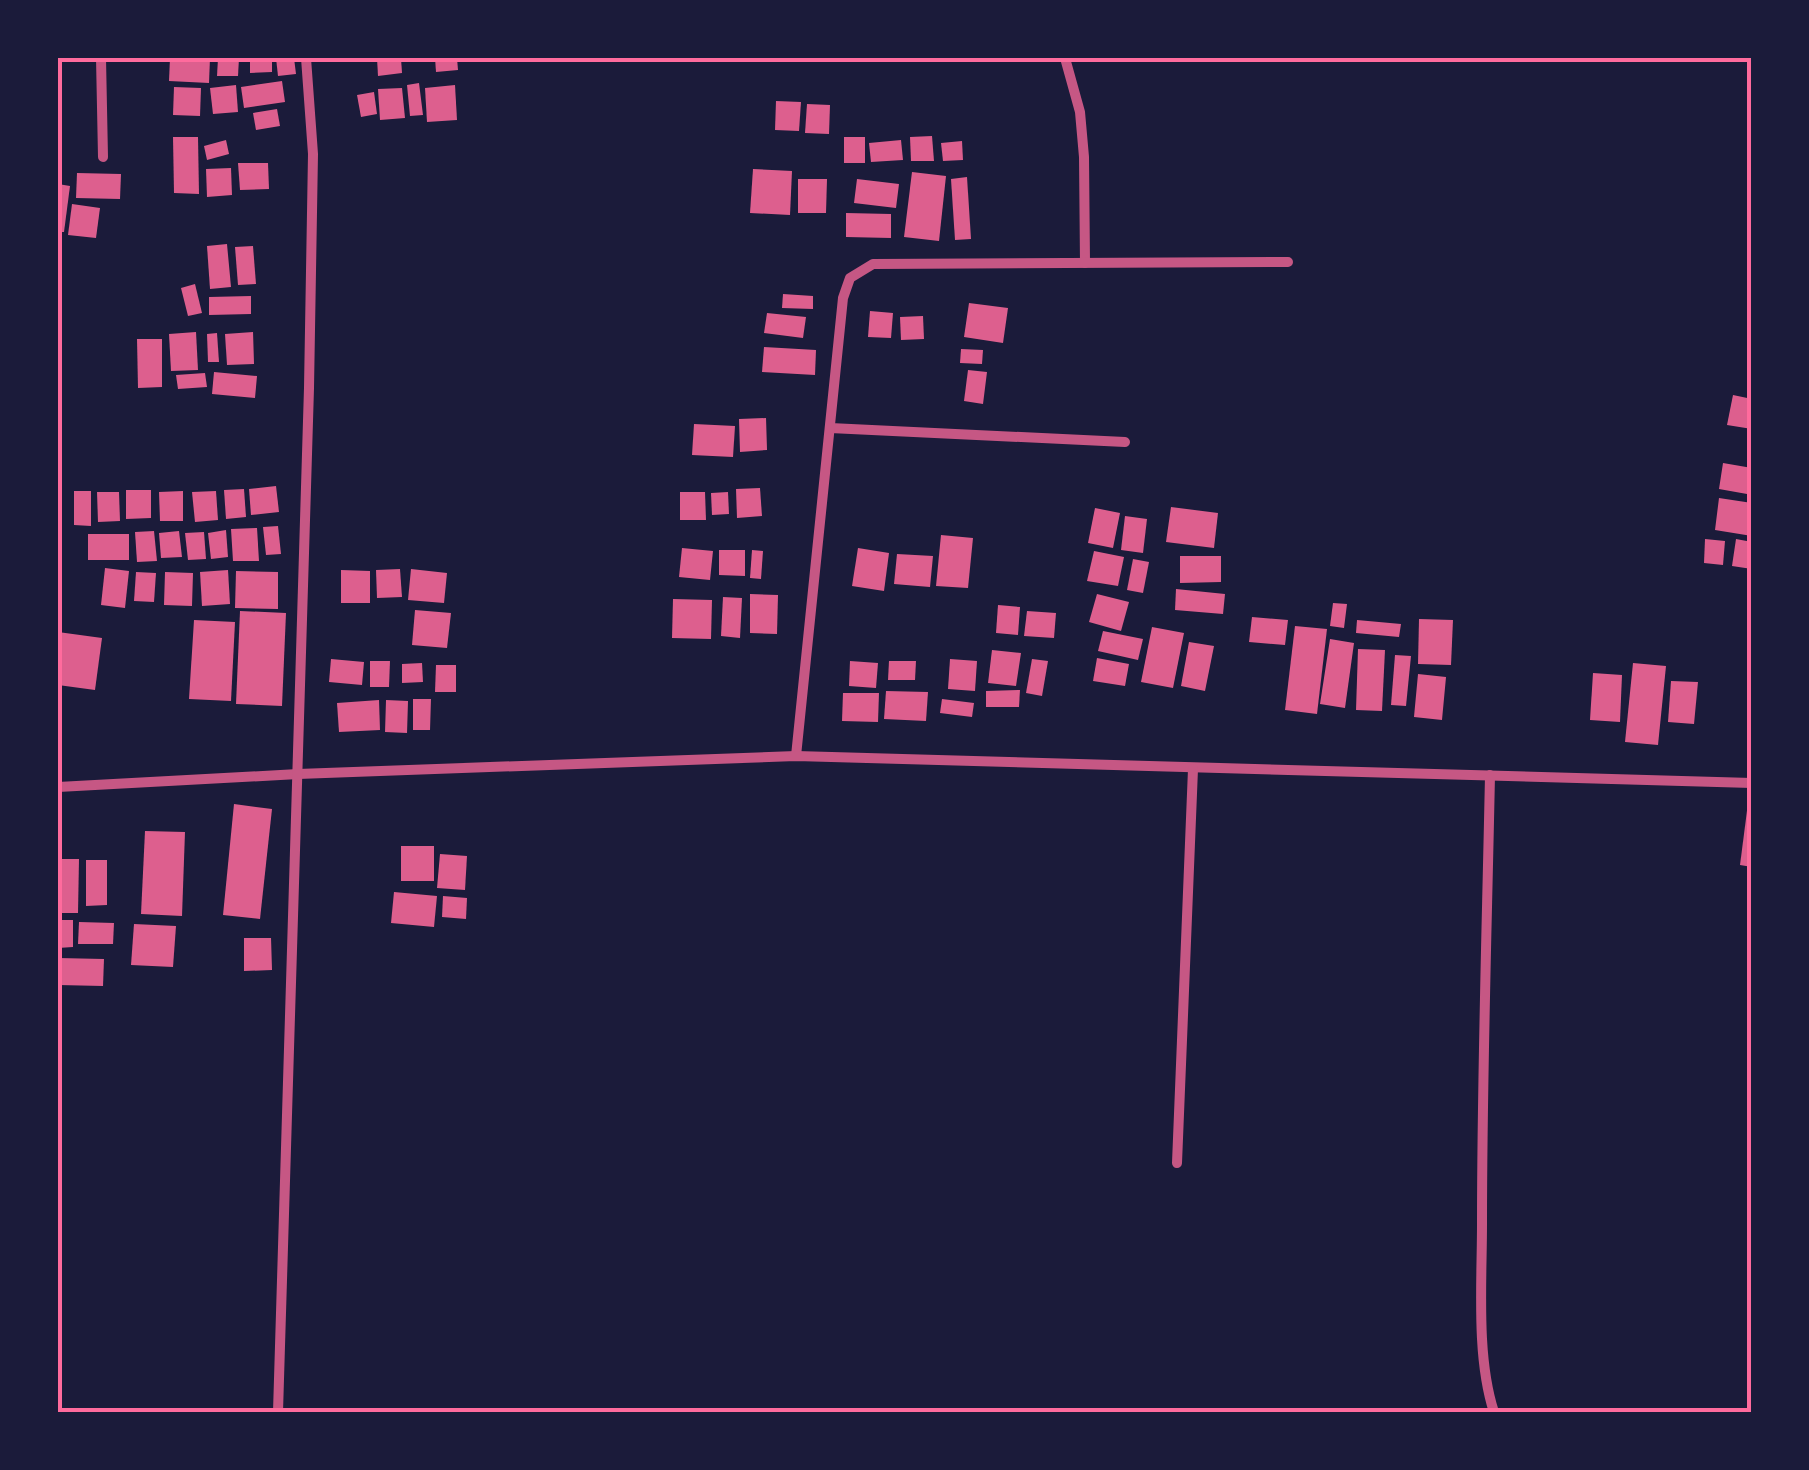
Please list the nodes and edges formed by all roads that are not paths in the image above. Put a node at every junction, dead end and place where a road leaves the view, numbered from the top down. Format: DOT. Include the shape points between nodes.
graph roads {
  1 [pos="101,58"];
  2 [pos="306,58"];
  3 [pos="1065,58"];
  4 [pos="103,158"];
  5 [pos="1288,262"];
  6 [pos="1084,263"];
  7 [pos="830,428"];
  8 [pos="1125,442"];
  9 [pos="796,756"];
  10 [pos="1193,768"];
  11 [pos="298,774"];
  12 [pos="1490,775"];
  13 [pos="1752,782"];
  14 [pos="58,787"];
  15 [pos="1177,1164"];
  16 [pos="278,1412"];
  17 [pos="1494,1412"];
  1 -- 4 [label="street"];
  2 -- 11 [label="street" via="313,154"];
  3 -- 6 [label="street" via="1080,112"];
  5 -- 6 [label="street"];
  6 -- 7 [label="street" via="873,264 850,278"];
  7 -- 8 [label="street"];
  7 -- 9 [label="street"];
  9 -- 10 [label="street"];
  9 -- 11 [label="street"];
  10 -- 12 [label="street"];
  10 -- 15 [label="street"];
  11 -- 14 [label="street"];
  11 -- 16 [label="street"];
  12 -- 13 [label="street"];
  12 -- 17 [label="street" via="1482,1316 1486,1390"];
}
